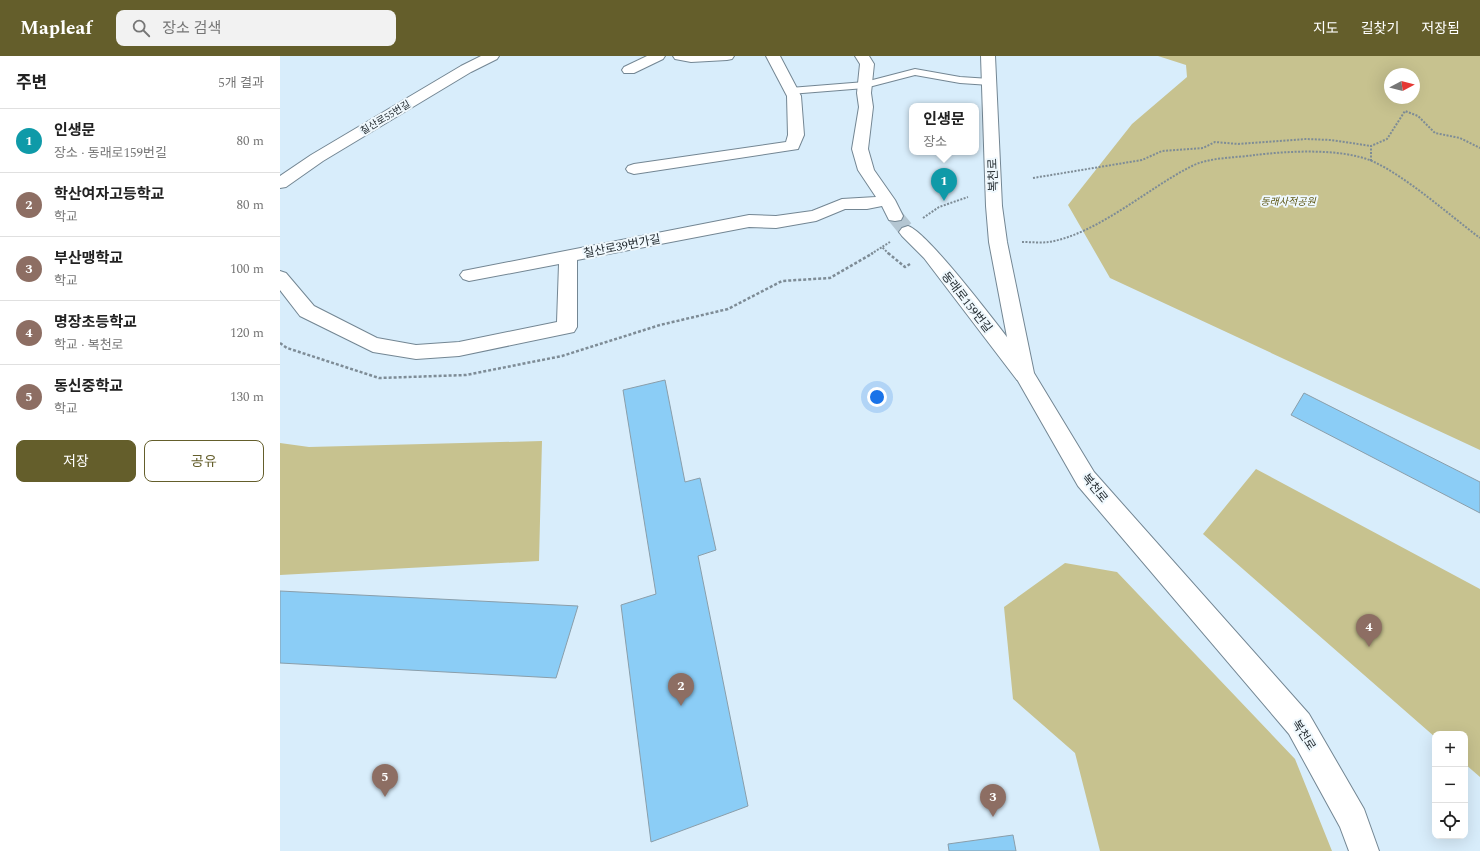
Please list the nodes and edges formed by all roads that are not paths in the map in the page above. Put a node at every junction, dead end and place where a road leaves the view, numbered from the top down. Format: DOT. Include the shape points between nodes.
graph roads {
  1 [pos="492,56"];
  2 [pos="658,56"];
  3 [pos="680,56"];
  4 [pos="727,56"];
  5 [pos="773,56"];
  6 [pos="862,56"];
  7 [pos="988,56"];
  8 [pos="629,70"];
  9 [pos="990,82"];
  10 [pos="865,85"];
  11 [pos="790,90"];
  12 [pos="634,168"];
  13 [pos="280,184"];
  14 [pos="887,200"];
  15 [pos="894,216"];
  16 [pos="908,232"];
  17 [pos="568,256"];
  18 [pos="470,275"];
  19 [pos="280,277"];
  20 [pos="1024,374"];
  21 [pos="1364,851"];
  1 -- 13 [label="street, 칠산로55번길" via="324,154"];
  2 -- 8 [label="street"];
  3 -- 4 [label="street"];
  5 -- 11 [label="street"];
  6 -- 10 [label="street" via="867,64"];
  7 -- 9 [label="street, 복천로"];
  9 -- 10 [label="lane" via="960,80 916,72"];
  9 -- 20 [label="street, 복천로" via="994,206 998,242"];
  10 -- 11 [label="lane"];
  10 -- 14 [label="street" via="866,107 860,149 866,170"];
  11 -- 12 [label="street" via="794,96 796,135 793,146"];
  14 -- 15 [label="street"];
  14 -- 17 [label="street, 칠산로39번가길" via="867,204 842,204 816,216 776,222 750,221"];
  16 -- 20 [label="street, 동래로159번길" via="930,254"];
  17 -- 18 [label="street"];
  17 -- 19 [label="street, 칠산로39번가길" via="567,327 452,349 416,352 373,345 307,311"];
  20 -- 21 [label="street, 복천로" via="1086,479 1298,724 1353,820"];
}
